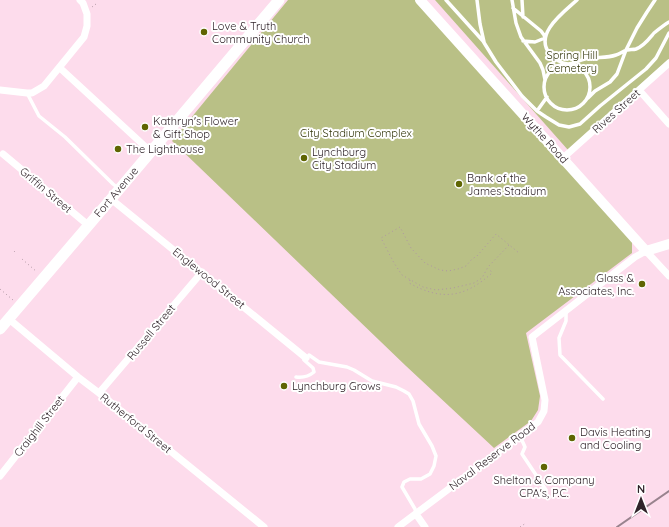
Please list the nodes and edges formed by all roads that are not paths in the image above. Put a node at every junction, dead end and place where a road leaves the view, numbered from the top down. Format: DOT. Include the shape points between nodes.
graph roads {
  1 [pos="80,0"];
  2 [pos="279,0"];
  3 [pos="420,0"];
  4 [pos="446,0"];
  5 [pos="477,0"];
  6 [pos="512,0"];
  7 [pos="522,0"];
  8 [pos="577,0"];
  9 [pos="655,0"];
  10 [pos="513,8"];
  11 [pos="523,17"];
  12 [pos="669,22"];
  13 [pos="669,33"];
  14 [pos="545,38"];
  15 [pos="523,40"];
  16 [pos="485,44"];
  17 [pos="626,50"];
  18 [pos="669,63"];
  19 [pos="570,64"];
  20 [pos="60,68"];
  21 [pos="545,81"];
  22 [pos="0,90"];
  23 [pos="639,90"];
  24 [pos="27,94"];
  25 [pos="547,97"];
  26 [pos="585,101"];
  27 [pos="538,111"];
  28 [pos="669,124"];
  29 [pos="151,152"];
  30 [pos="3,154"];
  31 [pos="563,158"];
  32 [pos="119,189"];
  33 [pos="111,199"];
  34 [pos="88,225"];
  35 [pos="669,244"];
  36 [pos="646,251"];
  37 [pos="202,272"];
  38 [pos="669,276"];
  39 [pos="566,311"];
  40 [pos="9,319"];
  41 [pos="0,329"];
  42 [pos="307,358"];
  43 [pos="78,376"];
  44 [pos="296,377"];
  45 [pos="99,393"];
  46 [pos="603,399"];
  47 [pos="520,436"];
  48 [pos="0,476"];
  49 [pos="546,490"];
  50 [pos="416,514"];
  51 [pos="264,527"];
  52 [pos="398,527"];
  53 [pos="425,527"];
  1 -- 20 [label="street" via="86,14 87,26 84,37"];
  2 -- 29 [label="main road, Fort Avenue"];
  3 -- 31 [label="street, Wythe Road"];
  4 -- 16 [label="lane"];
  5 -- 16 [label="lane"];
  6 -- 10 [label="lane"];
  7 -- 11 [label="lane"];
  8 -- 14 [label="lane" via="549,28"];
  9 -- 17 [label="lane"];
  10 -- 11 [label="lane"];
  10 -- 15 [label="lane"];
  11 -- 14 [label="lane" via="541,31"];
  12 -- 17 [label="lane" via="640,47"];
  13 -- 27 [label="lane" via="656,58 646,70 580,124 569,127 559,125"];
  14 -- 15 [label="lane" via="535,42"];
  14 -- 19 [label="lane" via="547,51 557,60"];
  15 -- 21 [label="lane" via="540,64"];
  16 -- 27 [label="lane" via="522,96"];
  17 -- 19 [label="lane" via="611,57 592,57"];
  17 -- 26 [label="lane" via="617,74"];
  18 -- 23 [label="street, Rives Street"];
  19 -- 21 [label="lane" via="557,66 547,75"];
  19 -- 26 [label="lane" via="582,70 589,81 590,88"];
  20 -- 24 [label="street" via="44,86"];
  20 -- 29 [label="street"];
  21 -- 25 [label="lane"];
  22 -- 24 [label="street"];
  23 -- 28 [label="street"];
  23 -- 31 [label="street, Rives Street"];
  24 -- 32 [label="lane" via="39,116 65,137"];
  25 -- 26 [label="lane" via="551,103 565,109 572,109"];
  25 -- 27 [label="lane"];
  29 -- 32 [label="main road, Fort Avenue"];
  30 -- 34 [label="street, Griffin Street"];
  31 -- 36 [label="street, Wythe Road"];
  32 -- 33 [label="main road, Fort Avenue"];
  33 -- 34 [label="main road, Fort Avenue"];
  33 -- 37 [label="street, Englewood Street"];
  34 -- 40 [label="main road, Fort Avenue"];
  35 -- 36 [label="street"];
  36 -- 38 [label="street, Wythe Road"];
  36 -- 39 [label="street, Naval Reserve Road"];
  37 -- 42 [label="street, Englewood Street"];
  37 -- 45 [label="street, Russell Street"];
  39 -- 46 [label="lane" via="566,321 559,338 560,355"];
  39 -- 47 [label="street, Naval Reserve Road" via="532,337 545,400 544,411 538,422"];
  40 -- 41 [label="main road, Fort Avenue"];
  40 -- 43 [label="street, Rutherford Street"];
  42 -- 44 [label="lane" via="314,372 303,378"];
  42 -- 50 [label="lane" via="346,367 372,381 396,387 410,394 419,424 436,456 430,474 421,479 410,479 404,482 402,487"];
  43 -- 45 [label="street, Rutherford Street"];
  43 -- 48 [label="street, Craighill Street"];
  45 -- 51 [label="street, Rutherford Street"];
  47 -- 49 [label="lane" via="524,447 522,454"];
  47 -- 50 [label="street, Naval Reserve Road"];
  50 -- 52 [label="street"];
  50 -- 53 [label="street"];
}
